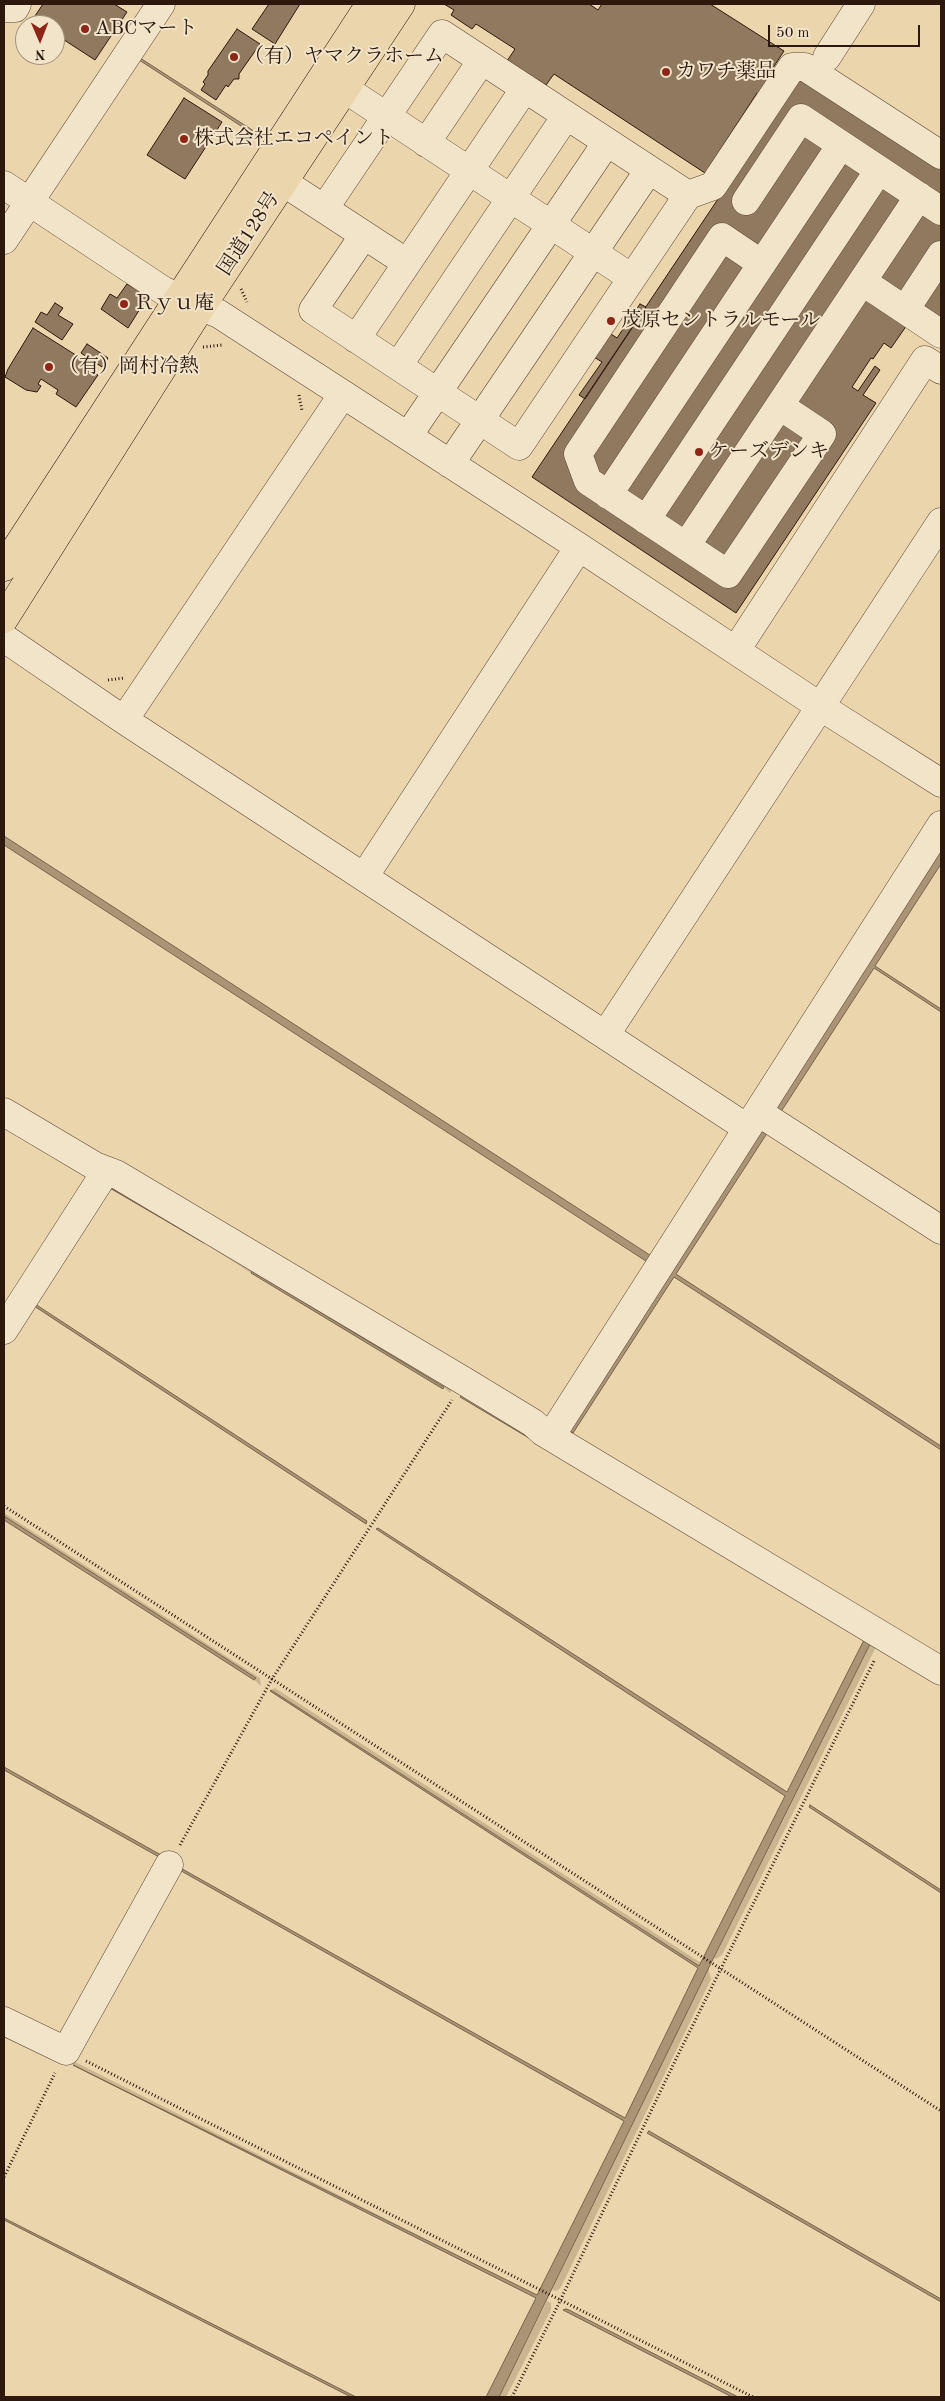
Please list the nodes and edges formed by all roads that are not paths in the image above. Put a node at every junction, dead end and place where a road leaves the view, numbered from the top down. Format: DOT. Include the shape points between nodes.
graph roads {
  1 [pos="18,4"];
  2 [pos="161,4"];
  3 [pos="370,4"];
  4 [pos="401,4"];
  5 [pos="861,4"];
  6 [pos="4,8"];
  7 [pos="827,57"];
  8 [pos="482,60"];
  9 [pos="525,88"];
  10 [pos="345,89"];
  11 [pos="386,116"];
  12 [pos="566,116"];
  13 [pos="607,142"];
  14 [pos="426,143"];
  15 [pos="841,145"];
  16 [pos="941,155"];
  17 [pos="649,170"];
  18 [pos="880,170"];
  19 [pos="469,171"];
  20 [pos="283,182"];
  21 [pos="4,185"];
  22 [pos="688,195"];
  23 [pos="510,198"];
  24 [pos="746,201"];
  25 [pos="28,202"];
  26 [pos="930,204"];
  27 [pos="324,209"];
  28 [pos="551,225"];
  29 [pos="364,235"];
  30 [pos="4,240"];
  31 [pos="593,253"];
  32 [pos="941,255"];
  33 [pos="407,263"];
  34 [pos="762,264"];
  35 [pos="632,278"];
  36 [pos="862,282"];
  37 [pos="189,303"];
  38 [pos="905,310"];
  39 [pos="941,334"];
  40 [pos="356,339"];
  41 [pos="398,366"];
  42 [pos="941,370"];
  43 [pos="438,393"];
  44 [pos="343,394"];
  45 [pos="780,406"];
  46 [pos="480,420"];
  47 [pos="408,436"];
  48 [pos="450,464"];
  49 [pos="608,495"];
  50 [pos="646,520"];
  51 [pos="941,522"];
  52 [pos="579,546"];
  53 [pos="686,546"];
  54 [pos="4,567"];
  55 [pos="4,619"];
  56 [pos="4,638"];
  57 [pos="736,650"];
  58 [pos="821,707"];
  59 [pos="124,720"];
  60 [pos="941,783"];
  61 [pos="941,825"];
  62 [pos="364,876"];
  63 [pos="606,1034"];
  64 [pos="4,1112"];
  65 [pos="753,1120"];
  66 [pos="106,1171"];
  67 [pos="941,1230"];
  68 [pos="4,1330"];
  69 [pos="551,1436"];
  70 [pos="941,1671"];
  71 [pos="169,1865"];
  72 [pos="4,2022"];
  1 -- 6 [label="street" via="15,8"];
  2 -- 25 [label="street"];
  3 -- 37 [label="highway, 国道128号"];
  4 -- 10 [label="highway, 国道128号"];
  5 -- 7 [label="street"];
  8 -- 9 [label="street"];
  8 -- 11 [label="street" via="442,34"];
  8 -- 14 [label="street"];
  9 -- 12 [label="street"];
  9 -- 19 [label="street"];
  10 -- 11 [label="street"];
  10 -- 20 [label="highway, 国道128号"];
  11 -- 14 [label="street"];
  11 -- 27 [label="street"];
  12 -- 13 [label="street"];
  12 -- 23 [label="street"];
  13 -- 17 [label="street"];
  13 -- 28 [label="street"];
  14 -- 19 [label="street"];
  15 -- 18 [label="street"];
  15 -- 24 [label="street" via="801,118"];
  15 -- 34 [label="street"];
  16 -- 22 [label="street" via="805,67 792,67 713,186"];
  17 -- 22 [label="street"];
  17 -- 31 [label="street"];
  18 -- 26 [label="street"];
  18 -- 50 [label="street"];
  19 -- 23 [label="street"];
  19 -- 33 [label="street"];
  20 -- 27 [label="street"];
  20 -- 37 [label="highway, 国道128号"];
  21 -- 25 [label="street"];
  22 -- 35 [label="street"];
  23 -- 28 [label="street"];
  23 -- 41 [label="street"];
  25 -- 30 [label="street"];
  25 -- 37 [label="street"];
  26 -- 36 [label="street"];
  27 -- 29 [label="street"];
  28 -- 31 [label="street"];
  28 -- 43 [label="street"];
  29 -- 33 [label="street"];
  29 -- 40 [label="street" via="313,310"];
  31 -- 35 [label="street"];
  31 -- 46 [label="street"];
  32 -- 38 [label="street"];
  33 -- 40 [label="street"];
  34 -- 49 [label="street"];
  34 -- 49 [label="street" via="722,237 578,454 588,481"];
  35 -- 46 [label="street" via="519,446"];
  36 -- 38 [label="street"];
  36 -- 45 [label="street"];
  37 -- 44 [label="street" via="219,314"];
  37 -- 54 [label="highway, 国道128号"];
  37 -- 55 [label="highway, 国道128号"];
  38 -- 39 [label="street"];
  40 -- 41 [label="street"];
  41 -- 43 [label="street"];
  42 -- 57 [label="street" via="925,360"];
  43 -- 46 [label="street"];
  43 -- 47 [label="street"];
  44 -- 47 [label="street"];
  44 -- 59 [label="street"];
  45 -- 53 [label="street"];
  45 -- 53 [label="street" via="822,434 734,566 728,574"];
  46 -- 48 [label="street"];
  47 -- 48 [label="street"];
  48 -- 52 [label="street"];
  49 -- 50 [label="street"];
  50 -- 53 [label="street"];
  51 -- 58 [label="street"];
  52 -- 57 [label="street"];
  52 -- 62 [label="street"];
  56 -- 59 [label="street"];
  57 -- 58 [label="street"];
  58 -- 60 [label="street"];
  58 -- 63 [label="street"];
  59 -- 62 [label="street"];
  61 -- 65 [label="street"];
  62 -- 63 [label="street"];
  63 -- 65 [label="street"];
  64 -- 66 [label="street"];
  65 -- 67 [label="street"];
  65 -- 69 [label="street"];
  66 -- 68 [label="street"];
  66 -- 69 [label="street" via="534,1422"];
  69 -- 70 [label="street"];
  71 -- 72 [label="street" via="66,2051"];
}
